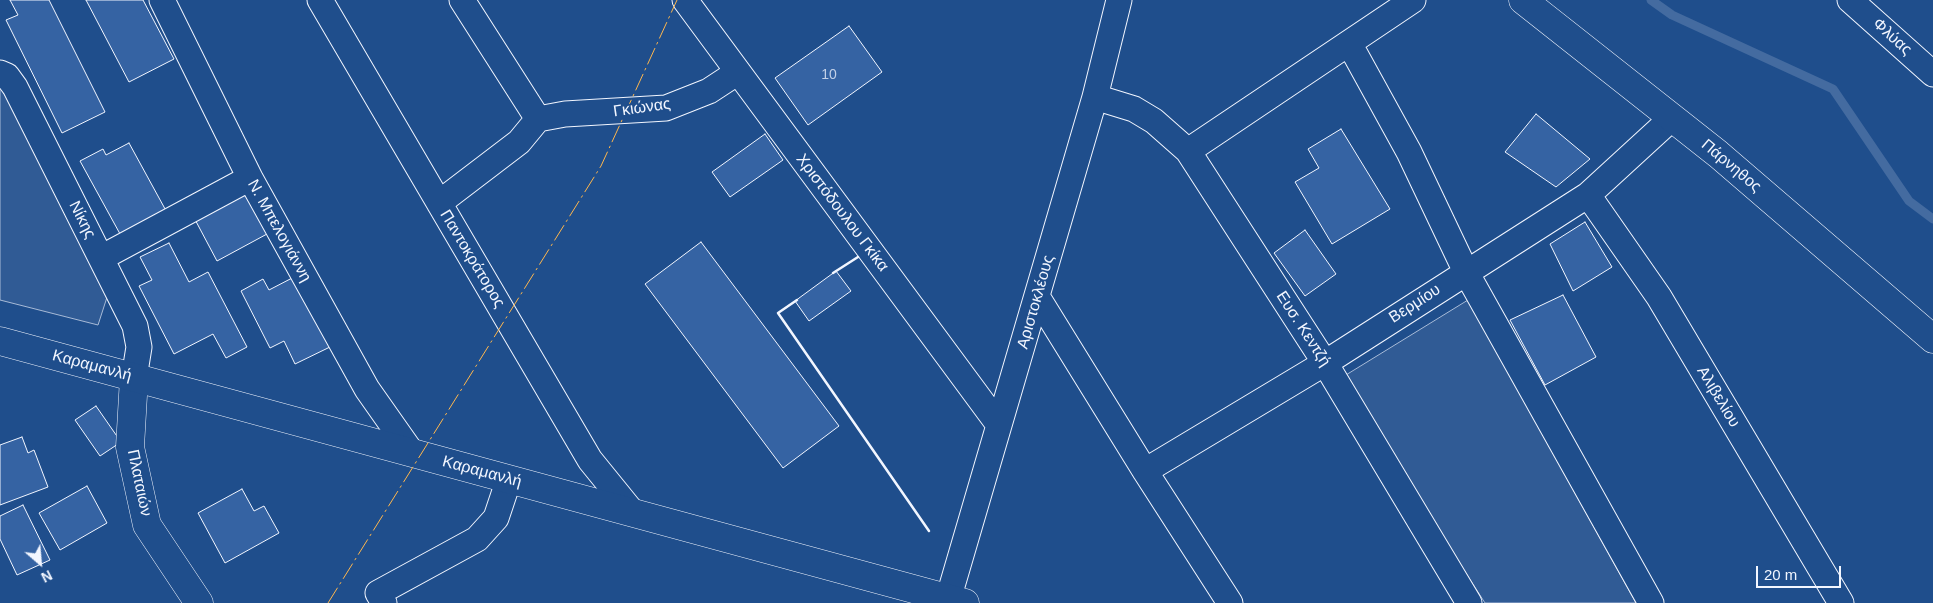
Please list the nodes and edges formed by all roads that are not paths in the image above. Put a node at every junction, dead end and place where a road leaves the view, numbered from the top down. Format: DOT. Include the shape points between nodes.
graph roads {
  1 [pos="162,0"];
  2 [pos="320,0"];
  3 [pos="462,0"];
  4 [pos="685,0"];
  5 [pos="1119,0"];
  6 [pos="1412,0"];
  7 [pos="1523,0"];
  8 [pos="1850,0"];
  9 [pos="1348,43"];
  10 [pos="738,72"];
  11 [pos="0,73"];
  12 [pos="1933,74"];
  13 [pos="1095,97"];
  14 [pos="538,118"];
  15 [pos="1672,118"];
  16 [pos="1188,151"];
  17 [pos="250,178"];
  18 [pos="1588,195"];
  19 [pos="439,204"];
  20 [pos="101,258"];
  21 [pos="1466,272"];
  22 [pos="1038,298"];
  23 [pos="1933,339"];
  24 [pos="0,341"];
  25 [pos="1325,363"];
  26 [pos="134,378"];
  27 [pos="999,425"];
  28 [pos="412,453"];
  29 [pos="1144,471"];
  30 [pos="509,479"];
  31 [pos="633,513"];
  32 [pos="381,598"];
  33 [pos="953,602"];
  34 [pos="199,603"];
  35 [pos="1230,603"];
  36 [pos="1469,603"];
  37 [pos="1651,603"];
  38 [pos="1841,603"];
  1 -- 17 [label="street, Ν. Μπελογιάννη"];
  2 -- 19 [label="street, Παντοκράτορος"];
  3 -- 14 [label="street"];
  4 -- 10 [label="street, Χριστόδουλου Γκίκα"];
  5 -- 13 [label="street, Αριστοκλέους"];
  6 -- 9 [label="street"];
  7 -- 15 [label="main road, Πάρνηθος"];
  8 -- 12 [label="street, Φλύας"];
  9 -- 16 [label="street"];
  9 -- 21 [label="street" via="1409,152"];
  10 -- 14 [label="street, Γκιώνας" via="709,91 666,108"];
  10 -- 27 [label="street, Χριστόδουλου Γκίκα"];
  11 -- 20 [label="street, Νίκης" via="7,76 15,87"];
  13 -- 16 [label="street, Ευσ. Κεντζή" via="1134,110 1154,121"];
  13 -- 22 [label="street, Αριστοκλέους"];
  14 -- 19 [label="street" via="519,142"];
  15 -- 18 [label="street, Βερμίου"];
  15 -- 23 [label="main road, Πάρνηθος"];
  16 -- 25 [label="street, Ευσ. Κεντζή"];
  17 -- 20 [label="street"];
  17 -- 28 [label="street, Ν. Μπελογιάννη" via="367,389"];
  18 -- 21 [label="street, Βερμίου"];
  18 -- 38 [label="street, Αλιβελίου" via="1659,297"];
  19 -- 31 [label="street, Παντοκράτορος" via="590,460"];
  20 -- 26 [label="street, Νίκης" via="136,326 139,347"];
  21 -- 25 [label="street, Βερμίου"];
  21 -- 37 [label="street"];
  22 -- 27 [label="street, Αριστοκλέους"];
  22 -- 29 [label="street"];
  24 -- 26 [label="main road, Καραμανλή"];
  25 -- 29 [label="street, Βερμίου"];
  25 -- 36 [label="street, Ευσ. Κεντζή"];
  26 -- 28 [label="main road, Καραμανλή"];
  26 -- 34 [label="main road, Πλαταιών" via="130,448 147,525"];
  27 -- 33 [label="street, Αριστοκλέους"];
  28 -- 30 [label="main road, Καραμανλή"];
  29 -- 35 [label="street"];
  30 -- 31 [label="main road, Καραμανλή"];
  30 -- 32 [label="street" via="496,518 477,540"];
  31 -- 33 [label="main road, Καραμανλή"];
}
